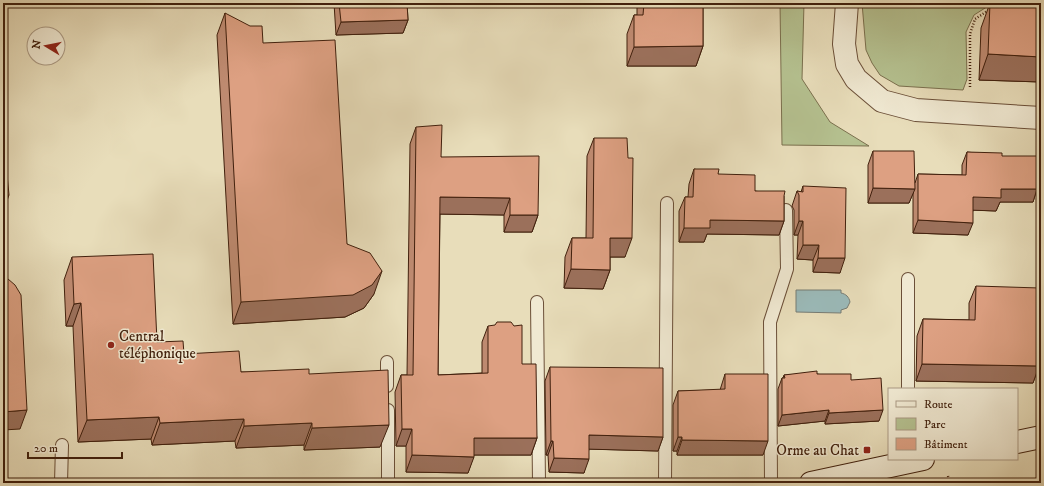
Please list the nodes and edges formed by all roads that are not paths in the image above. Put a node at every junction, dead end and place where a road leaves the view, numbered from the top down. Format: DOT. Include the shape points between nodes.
graph roads {
  1 [pos="846,3"];
  2 [pos="1041,118"];
  3 [pos="667,203"];
  4 [pos="786,210"];
  5 [pos="908,278"];
  6 [pos="537,302"];
  7 [pos="386,362"];
  8 [pos="908,388"];
  9 [pos="1041,437"];
  10 [pos="1018,442"];
  11 [pos="62,445"];
  12 [pos="913,460"];
  13 [pos="61,483"];
  14 [pos="388,483"];
  15 [pos="539,483"];
  16 [pos="665,483"];
  17 [pos="771,483"];
  18 [pos="811,483"];
  1 -- 2 [label="street" via="844,44 847,64 856,79 882,101 916,110"];
  3 -- 16 [label="lane"];
  4 -- 17 [label="lane" via="787,269 770,322"];
  5 -- 8 [label="lane"];
  6 -- 15 [label="lane"];
  7 -- 14 [label="lane"];
  9 -- 10 [label="street"];
  11 -- 13 [label="lane"];
  12 -- 18 [label="street"];
}
